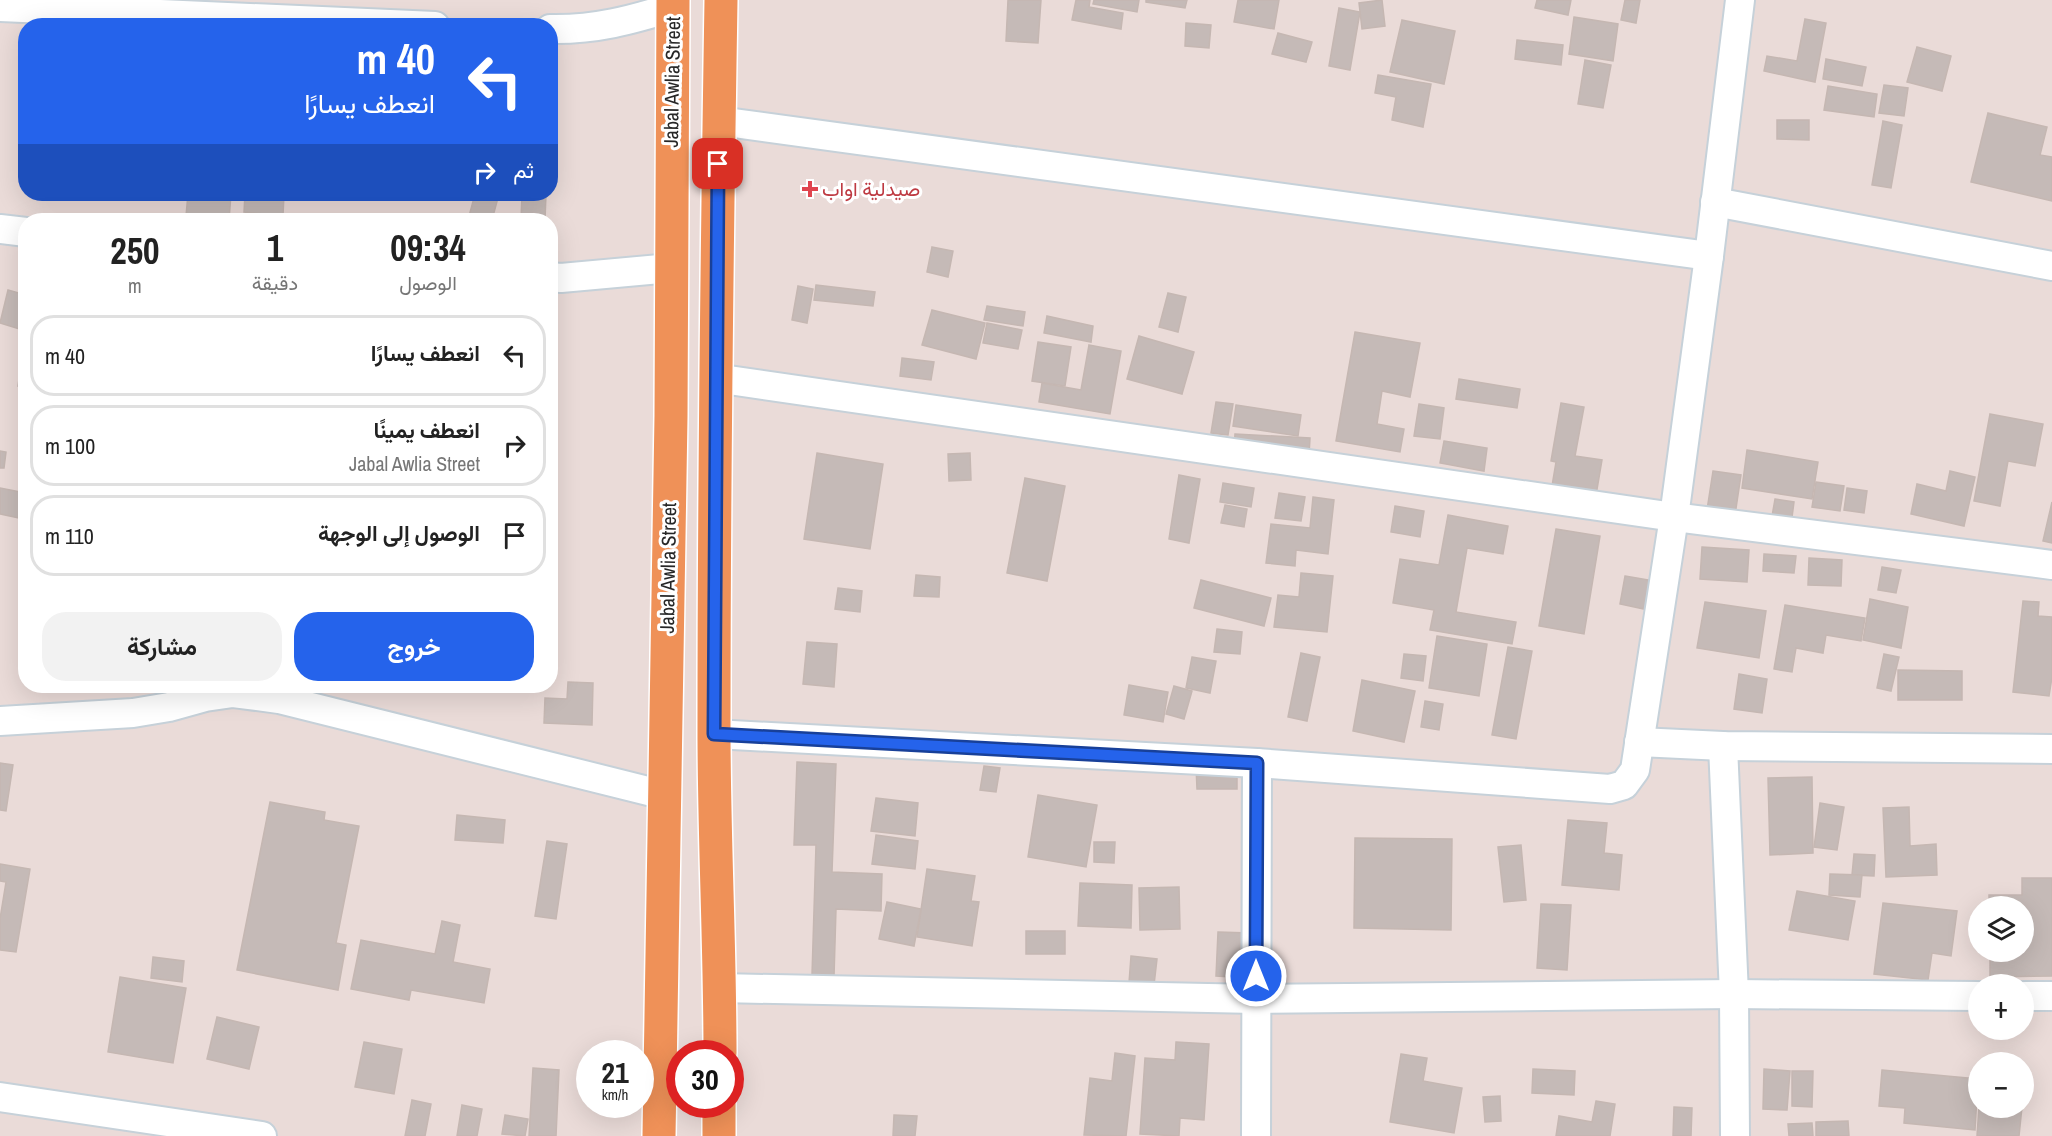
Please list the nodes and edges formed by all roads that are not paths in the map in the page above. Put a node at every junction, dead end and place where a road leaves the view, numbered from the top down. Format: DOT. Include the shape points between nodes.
graph roads {
  1 [pos="721,0"];
  2 [pos="1740,0"];
  3 [pos="674,3"];
  4 [pos="0,7"];
  5 [pos="252,18"];
  6 [pos="558,29"];
  7 [pos="719,121"];
  8 [pos="1715,202"];
  9 [pos="0,229"];
  10 [pos="18,231"];
  11 [pos="1709,256"];
  12 [pos="2052,266"];
  13 [pos="671,268"];
  14 [pos="558,278"];
  15 [pos="715,378"];
  16 [pos="1674,517"];
  17 [pos="2052,565"];
  18 [pos="0,721"];
  19 [pos="714,734"];
  20 [pos="1639,742"];
  21 [pos="1723,746"];
  22 [pos="2052,749"];
  23 [pos="1257,763"];
  24 [pos="663,795"];
  25 [pos="720,988"];
  26 [pos="1734,994"];
  27 [pos="1968,996"];
  28 [pos="2034,996"];
  29 [pos="2052,996"];
  30 [pos="1256,999"];
  31 [pos="720,1040"];
  32 [pos="0,1097"];
  33 [pos="719,1118"];
  34 [pos="262,1136"];
  35 [pos="659,1136"];
  36 [pos="719,1136"];
  37 [pos="1256,1136"];
  38 [pos="1734,1136"];
  1 -- 7 [label="main road"];
  2 -- 8 [label="street"];
  3 -- 6 [label="street" via="626,22"];
  3 -- 13 [label="main road, Jabal Awlia Street"];
  4 -- 5 [label="street"];
  7 -- 11 [label="street"];
  7 -- 15 [label="main road"];
  8 -- 11 [label="street"];
  8 -- 12 [label="street"];
  9 -- 10 [label="street"];
  11 -- 16 [label="street"];
  13 -- 14 [label="street"];
  13 -- 24 [label="main road, Jabal Awlia Street"];
  15 -- 16 [label="street"];
  15 -- 19 [label="main road"];
  16 -- 17 [label="street"];
  16 -- 20 [label="street"];
  18 -- 24 [label="street" via="133,713 233,693 279,699"];
  19 -- 23 [label="street"];
  19 -- 25 [label="main road"];
  20 -- 21 [label="street"];
  20 -- 23 [label="street" via="1635,770 1624,785 1610,789"];
  21 -- 22 [label="street"];
  21 -- 26 [label="street"];
  23 -- 30 [label="street"];
  24 -- 35 [label="main road, Jabal Awlia Street"];
  25 -- 30 [label="street"];
  25 -- 31 [label="main road"];
  26 -- 27 [label="street"];
  26 -- 30 [label="street"];
  26 -- 38 [label="street"];
  28 -- 29 [label="street"];
  30 -- 37 [label="street"];
  32 -- 34 [label="street"];
  33 -- 36 [label="main road"];
}
